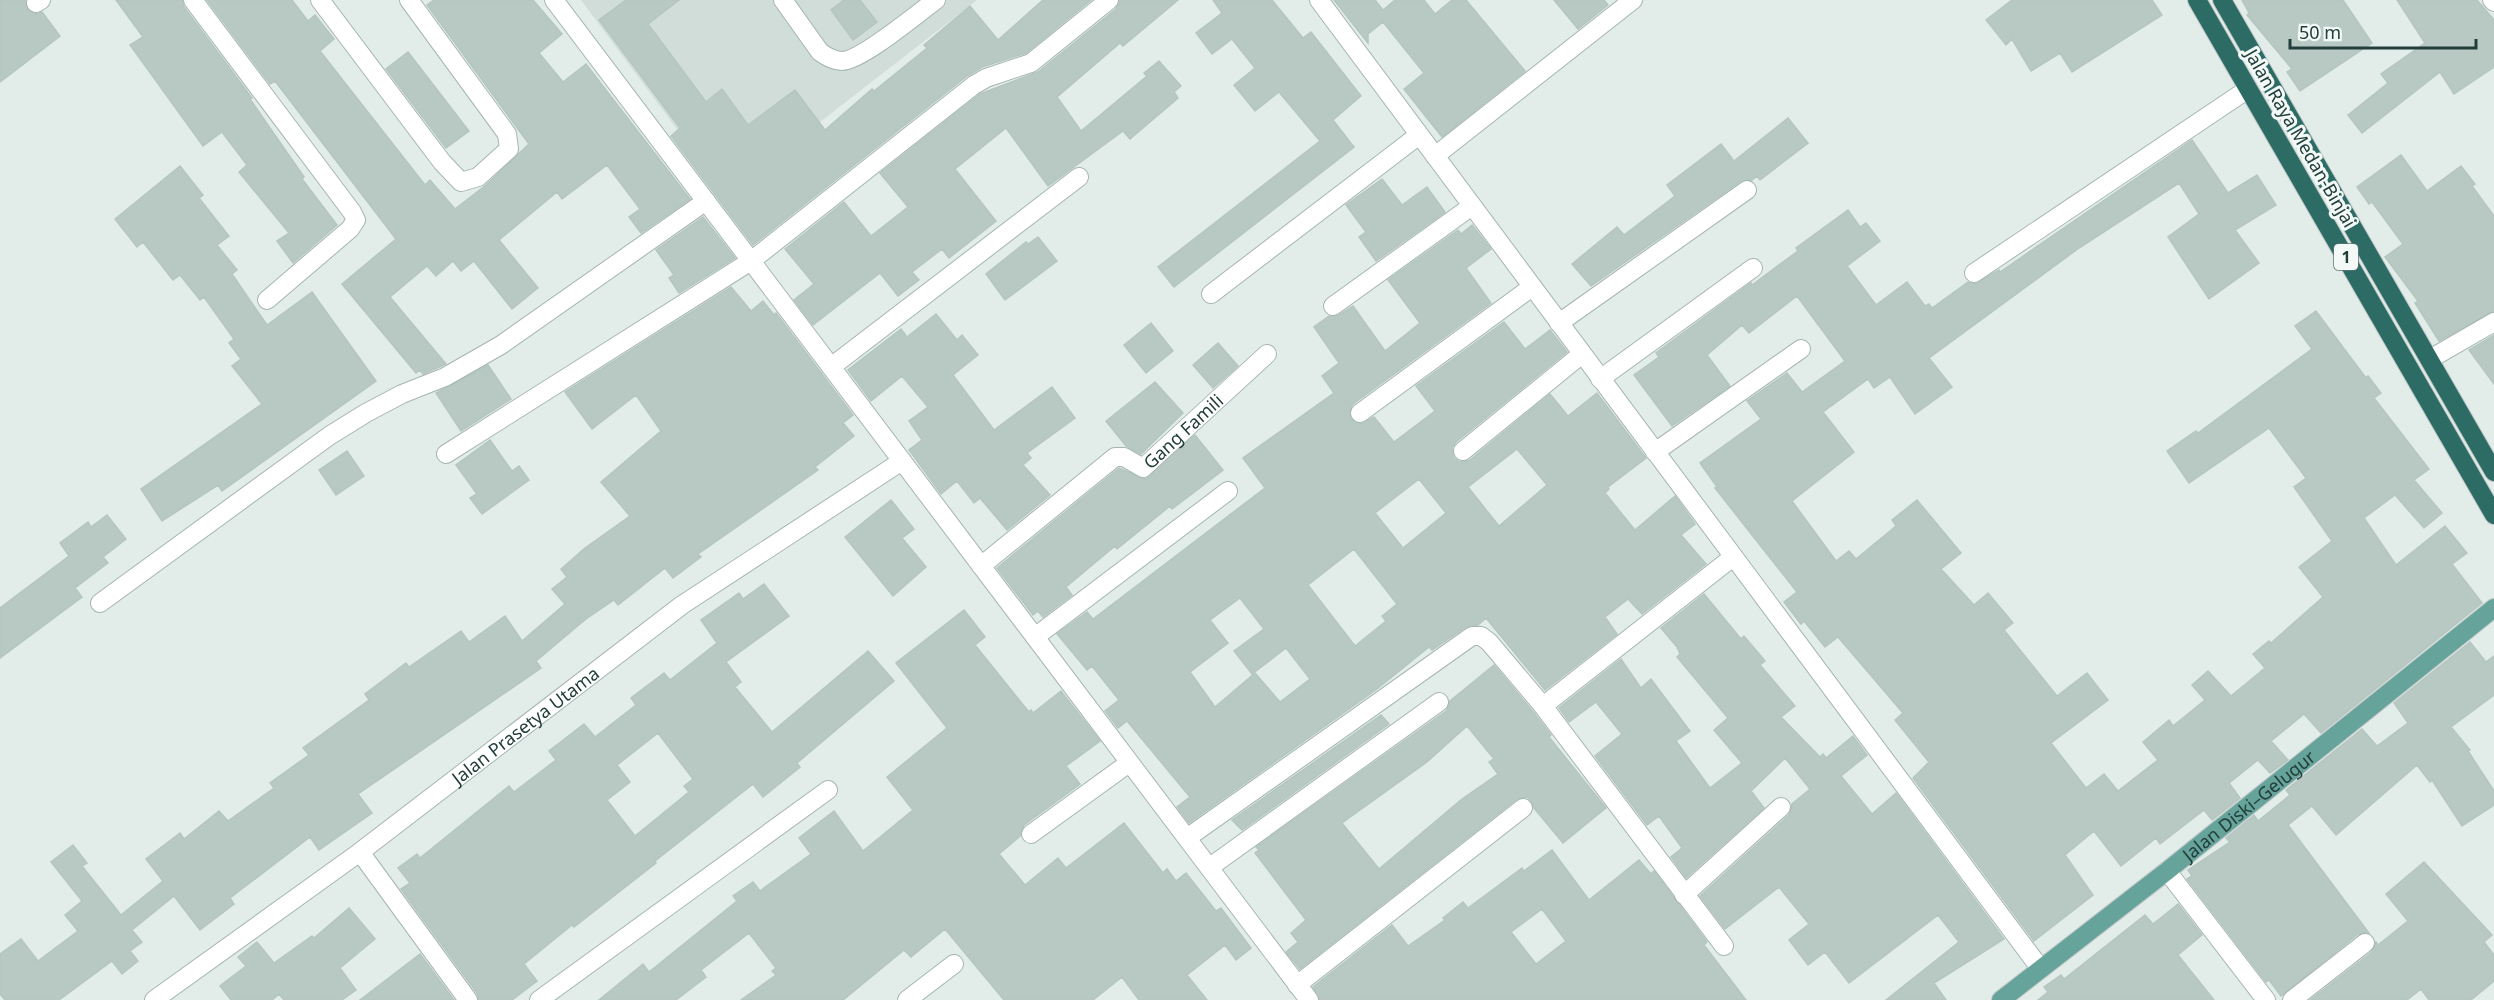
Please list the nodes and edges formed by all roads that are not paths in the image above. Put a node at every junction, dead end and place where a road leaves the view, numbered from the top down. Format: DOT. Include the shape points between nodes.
graph roads {
  1 [pos="193,0"];
  2 [pos="320,0"];
  3 [pos="409,0"];
  4 [pos="554,0"];
  5 [pos="783,0"];
  6 [pos="936,0"];
  7 [pos="1109,0"];
  8 [pos="1319,0"];
  9 [pos="1633,0"];
  10 [pos="2197,0"];
  11 [pos="2222,0"];
  12 [pos="2248,89"];
  13 [pos="1419,135"];
  14 [pos="1435,156"];
  15 [pos="1079,177"];
  16 [pos="1747,190"];
  17 [pos="706,201"];
  18 [pos="1472,206"];
  19 [pos="752,261"];
  20 [pos="1753,267"];
  21 [pos="1974,273"];
  22 [pos="1532,287"];
  23 [pos="1211,294"];
  24 [pos="267,300"];
  25 [pos="1333,306"];
  26 [pos="2494,322"];
  27 [pos="1559,323"];
  28 [pos="1801,349"];
  29 [pos="1267,354"];
  30 [pos="1582,354"];
  31 [pos="2430,359"];
  32 [pos="831,366"];
  33 [pos="1600,379"];
  34 [pos="1360,413"];
  35 [pos="1463,451"];
  36 [pos="1655,452"];
  37 [pos="446,454"];
  38 [pos="902,461"];
  39 [pos="2494,471"];
  40 [pos="1228,491"];
  41 [pos="2494,515"];
  42 [pos="1733,556"];
  43 [pos="981,566"];
  44 [pos="100,603"];
  45 [pos="2494,608"];
  46 [pos="1035,637"];
  47 [pos="1439,702"];
  48 [pos="1543,706"];
  49 [pos="1130,763"];
  50 [pos="828,790"];
  51 [pos="1780,807"];
  52 [pos="1523,808"];
  53 [pos="1031,834"];
  54 [pos="1186,838"];
  55 [pos="360,852"];
  56 [pos="1210,867"];
  57 [pos="2167,871"];
  58 [pos="1684,895"];
  59 [pos="2365,942"];
  60 [pos="1724,946"];
  61 [pos="954,964"];
  62 [pos="2040,968"];
  63 [pos="1297,985"];
  64 [pos="154,1000"];
  65 [pos="468,1000"];
  66 [pos="539,1000"];
  67 [pos="907,1000"];
  68 [pos="1309,1000"];
  69 [pos="2001,1000"];
  70 [pos="2266,1000"];
  71 [pos="2292,1000"];
  1 -- 24 [label="street" via="356,220"];
  2 -- 3 [label="street" via="442,162 461,182 471,180 509,149 507,134"];
  4 -- 17 [label="street"];
  5 -- 6 [label="street" via="820,52 843,61 858,56"];
  7 -- 19 [label="street" via="1031,63 974,85"];
  8 -- 13 [label="street"];
  9 -- 14 [label="street"];
  10 -- 12 [label="highway, Jalan Raya Medan-Binjai / 1"];
  11 -- 31 [label="highway, Jalan Raya Medan-Binjai / 1"];
  12 -- 21 [label="street"];
  12 -- 41 [label="highway, Jalan Raya Medan-Binjai / 1"];
  13 -- 14 [label="street"];
  13 -- 23 [label="street"];
  14 -- 18 [label="street"];
  15 -- 32 [label="street"];
  16 -- 27 [label="street"];
  17 -- 19 [label="street"];
  17 -- 44 [label="street" via="501,345 445,377 366,413 329,436"];
  18 -- 22 [label="street"];
  18 -- 25 [label="street"];
  19 -- 32 [label="street"];
  19 -- 37 [label="street"];
  20 -- 33 [label="street"];
  22 -- 27 [label="street"];
  22 -- 34 [label="street"];
  26 -- 31 [label="street"];
  27 -- 30 [label="street"];
  28 -- 36 [label="street"];
  29 -- 43 [label="street, Gang Famili" via="1143,468 1124,457 1115,457"];
  30 -- 33 [label="street"];
  30 -- 35 [label="street"];
  31 -- 39 [label="highway, Jalan Raya Medan-Binjai / 1"];
  32 -- 38 [label="street"];
  33 -- 36 [label="street"];
  36 -- 42 [label="street"];
  38 -- 43 [label="street"];
  38 -- 55 [label="street, Jalan Prasetya Utama" via="682,605"];
  40 -- 46 [label="street"];
  42 -- 48 [label="street"];
  42 -- 62 [label="street"];
  43 -- 46 [label="street"];
  45 -- 57 [label="main road, Jalan Diski–Gelugur"];
  46 -- 49 [label="street"];
  47 -- 56 [label="street"];
  48 -- 54 [label="street" via="1489,642 1472,636"];
  48 -- 58 [label="street"];
  49 -- 53 [label="street"];
  49 -- 54 [label="street"];
  50 -- 66 [label="street"];
  51 -- 58 [label="street"];
  52 -- 63 [label="street"];
  54 -- 56 [label="street"];
  55 -- 64 [label="street, Jalan Prasetya Utama"];
  55 -- 65 [label="street"];
  56 -- 63 [label="street"];
  57 -- 62 [label="main road, Jalan Diski–Gelugur"];
  57 -- 70 [label="street"];
  58 -- 60 [label="street"];
  59 -- 71 [label="street"];
  61 -- 67 [label="street"];
  62 -- 69 [label="main road, Jalan Diski–Gelugur"];
  63 -- 68 [label="street"];
}
